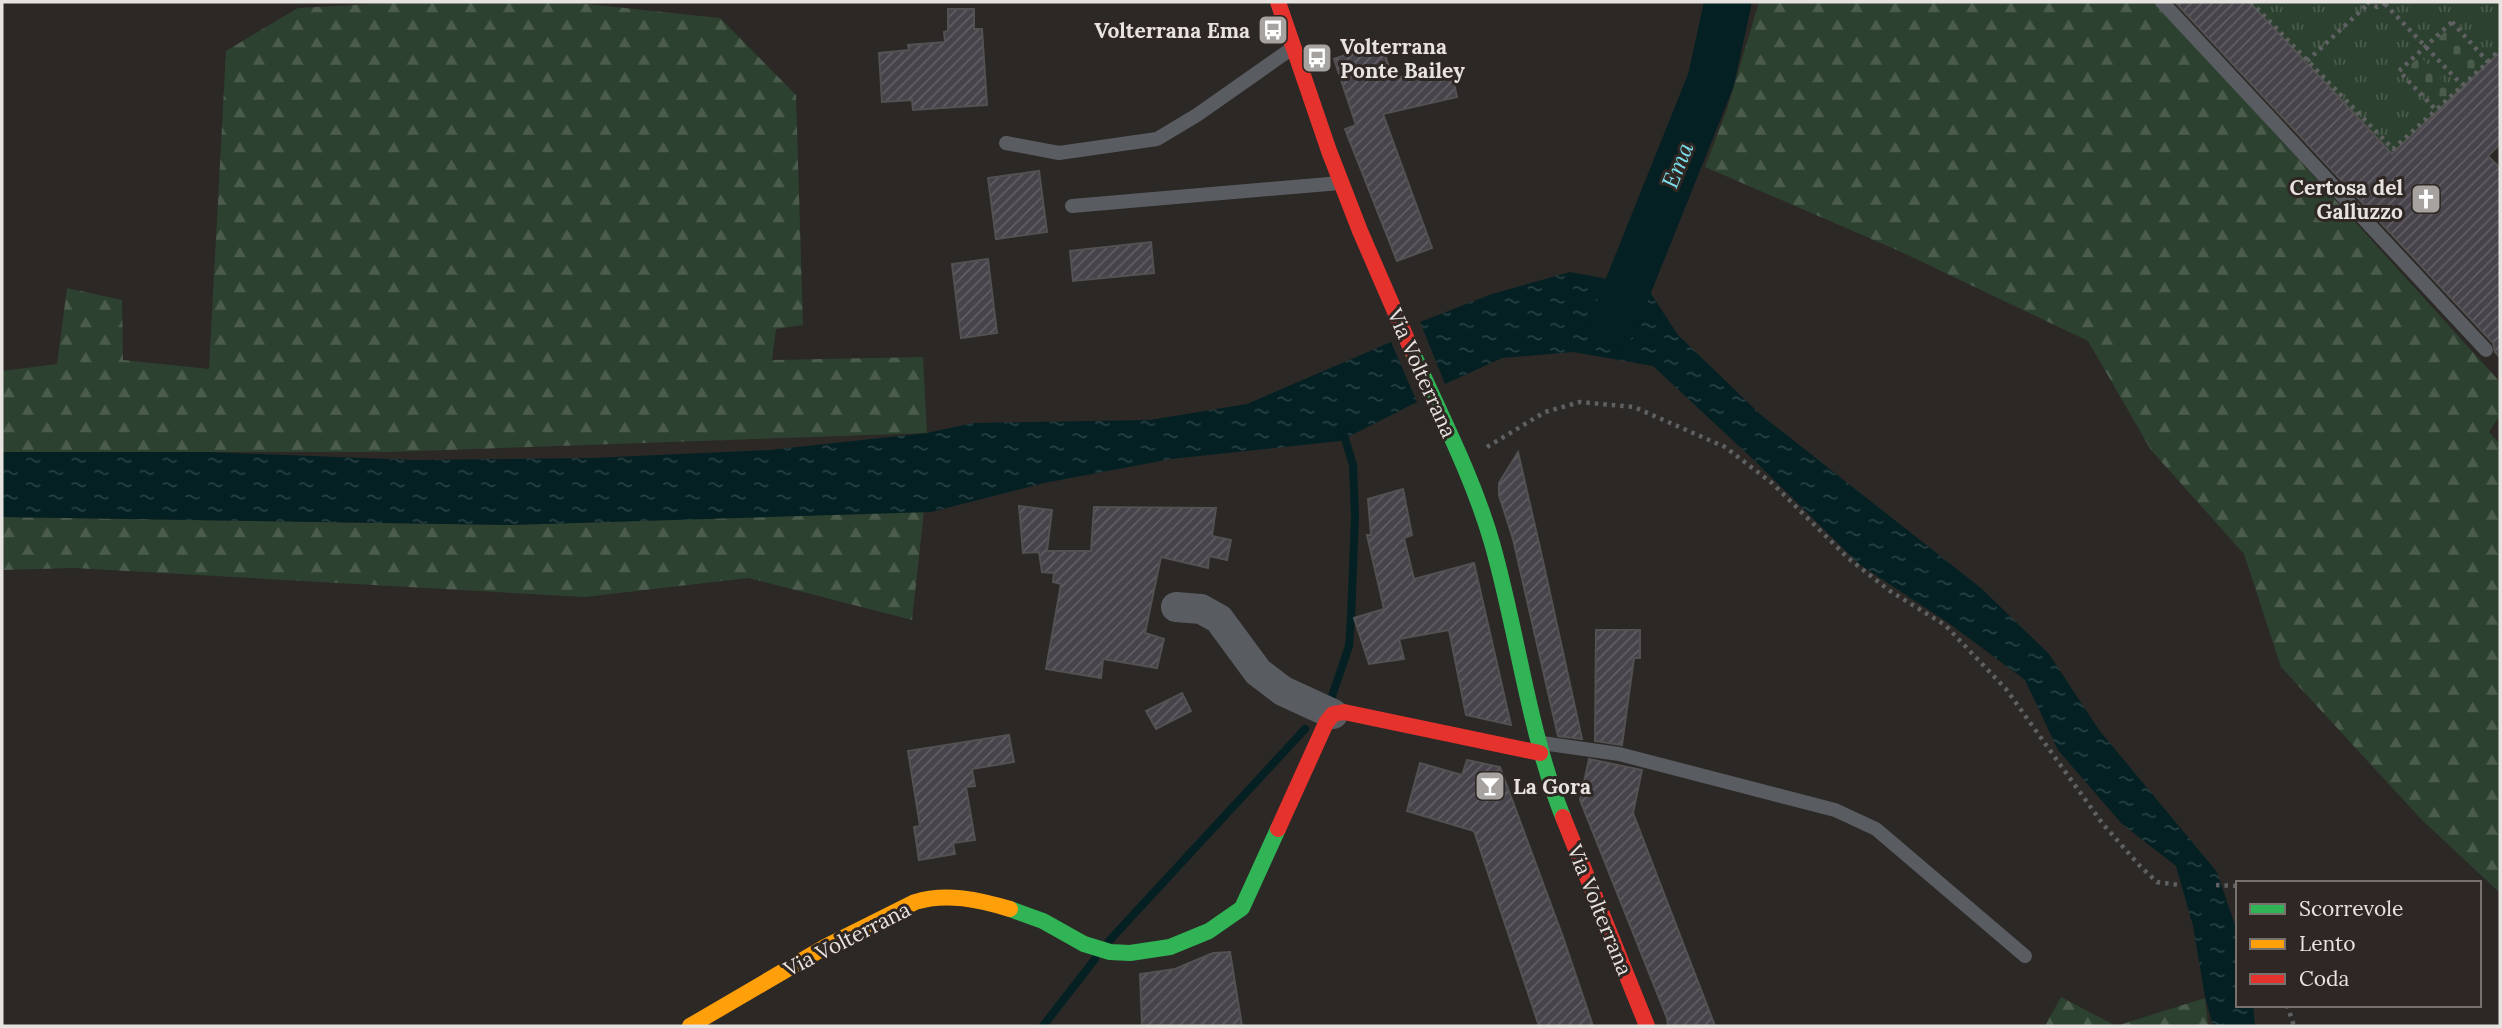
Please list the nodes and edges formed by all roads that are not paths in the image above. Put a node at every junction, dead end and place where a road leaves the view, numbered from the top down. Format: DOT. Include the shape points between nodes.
graph roads {
  1 [pos="1278,2"];
  2 [pos="2162,2"];
  3 [pos="1292,48"];
  4 [pos="1006,143"];
  5 [pos="1341,183"];
  6 [pos="1072,206"];
  7 [pos="2486,350"];
  8 [pos="1175,607"];
  9 [pos="1332,714"];
  10 [pos="1539,748"];
  11 [pos="2025,956"];
  12 [pos="690,1026"];
  13 [pos="1647,1026"];
  1 -- 3 [label="main road, Via Volterrana"];
  2 -- 7 [label="lane"];
  3 -- 4 [label="lane" via="1157,139 1059,153"];
  3 -- 5 [label="main road, Via Volterrana"];
  5 -- 6 [label="lane"];
  5 -- 10 [label="main road, Via Volterrana" via="1477,499 1492,544"];
  8 -- 9 [label="street" via="1201,609 1219,619 1258,673 1283,691"];
  9 -- 10 [label="main road" via="1344,712"];
  9 -- 12 [label="main road, Via Volterrana" via="1242,908 1221,926 1187,942 1147,952 1114,953 1088,946 1005,907 929,898 836,940"];
  10 -- 11 [label="lane" via="1619,754 1835,810 1876,829"];
  10 -- 13 [label="main road, Via Volterrana"];
}
